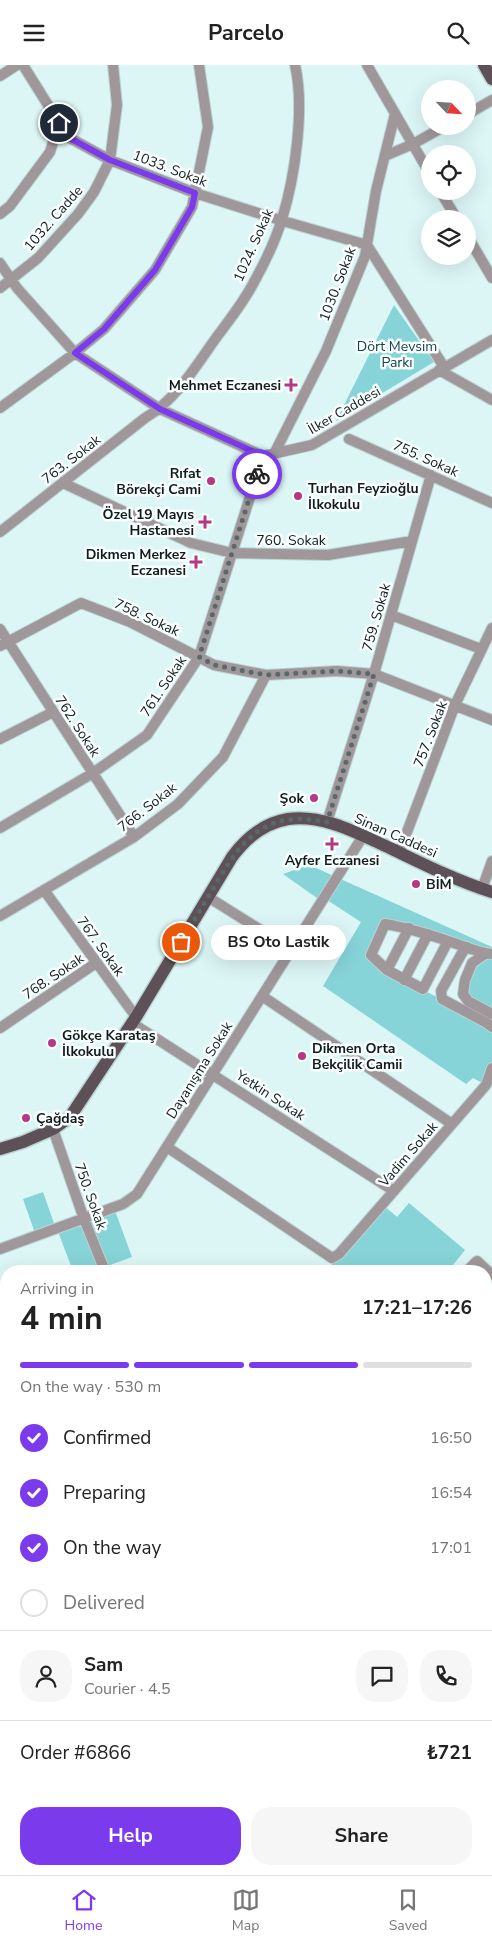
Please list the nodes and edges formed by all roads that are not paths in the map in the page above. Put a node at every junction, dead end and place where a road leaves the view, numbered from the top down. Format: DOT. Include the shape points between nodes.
graph roads {
  1 [pos="17,65"];
  2 [pos="23,65"];
  3 [pos="113,65"];
  4 [pos="199,65"];
  5 [pos="295,65"];
  6 [pos="367,65"];
  7 [pos="484,65"];
  8 [pos="0,76"];
  9 [pos="492,79"];
  10 [pos="492,100"];
  11 [pos="476,109"];
  12 [pos="395,114"];
  13 [pos="59,123"];
  14 [pos="429,135"];
  15 [pos="413,144"];
  16 [pos="385,156"];
  17 [pos="421,158"];
  18 [pos="110,160"];
  19 [pos="195,193"];
  20 [pos="0,214"];
  21 [pos="282,221"];
  22 [pos="367,245"];
  23 [pos="476,251"];
  24 [pos="0,263"];
  25 [pos="492,278"];
  26 [pos="12,280"];
  27 [pos="0,288"];
  28 [pos="492,340"];
  29 [pos="75,353"];
  30 [pos="442,369"];
  31 [pos="492,400"];
  32 [pos="0,408"];
  33 [pos="160,409"];
  34 [pos="349,439"];
  35 [pos="274,454"];
  36 [pos="263,456"];
  37 [pos="431,475"];
  38 [pos="63,483"];
  39 [pos="492,503"];
  40 [pos="0,533"];
  41 [pos="412,541"];
  42 [pos="232,553"];
  43 [pos="391,615"];
  44 [pos="492,628"];
  45 [pos="0,629"];
  46 [pos="4,644"];
  47 [pos="481,649"];
  48 [pos="199,657"];
  49 [pos="374,674"];
  50 [pos="266,675"];
  51 [pos="455,705"];
  52 [pos="53,712"];
  53 [pos="492,720"];
  54 [pos="0,739"];
  55 [pos="93,773"];
  56 [pos="327,822"];
  57 [pos="0,828"];
  58 [pos="363,836"];
  59 [pos="134,837"];
  60 [pos="399,853"];
  61 [pos="492,861"];
  62 [pos="44,890"];
  63 [pos="487,891"];
  64 [pos="208,897"];
  65 [pos="0,915"];
  66 [pos="409,928"];
  67 [pos="428,934"];
  68 [pos="448,941"];
  69 [pos="467,947"];
  70 [pos="291,949"];
  71 [pos="488,954"];
  72 [pos="96,963"];
  73 [pos="386,970"];
  74 [pos="404,980"];
  75 [pos="262,995"];
  76 [pos="490,1017"];
  77 [pos="134,1020"];
  78 [pos="0,1029"];
  79 [pos="492,1068"];
  80 [pos="213,1074"];
  81 [pos="452,1124"];
  82 [pos="53,1129"];
  83 [pos="167,1147"];
  84 [pos="0,1149"];
  85 [pos="394,1191"];
  86 [pos="84,1219"];
  87 [pos="0,1249"];
  88 [pos="103,1265"];
  1 -- 8 [label="street"];
  2 -- 13 [label="street, 1033. Sokak"];
  3 -- 18 [label="street, 1032. Cadde" via="117,105"];
  4 -- 19 [label="street" via="208,127"];
  5 -- 21 [label="street, 1024. Sokak" via="299,81 298,129"];
  6 -- 12 [label="street"];
  7 -- 9 [label="main road"];
  10 -- 11 [label="street"];
  12 -- 15 [label="street"];
  12 -- 16 [label="street, 1030. Sokak"];
  13 -- 18 [label="street, 1033. Sokak" via="68,137"];
  13 -- 20 [label="street" via="50,152 10,206"];
  14 -- 15 [label="street"];
  15 -- 16 [label="street"];
  15 -- 17 [label="street"];
  16 -- 22 [label="street, 1030. Sokak"];
  18 -- 19 [label="street, 1033. Sokak"];
  18 -- 26 [label="street, 1032. Cadde" via="94,192 78,214 38,258"];
  19 -- 21 [label="street, 1033. Sokak"];
  19 -- 29 [label="street" via="192,207 155,270 104,329"];
  21 -- 22 [label="street, 1033. Sokak"];
  21 -- 33 [label="street, 1024. Sokak" via="254,284 199,363"];
  22 -- 30 [label="street"];
  22 -- 35 [label="street, 1030. Sokak" via="326,351"];
  23 -- 25 [label="street"];
  24 -- 26 [label="street"];
  26 -- 27 [label="street, 1032. Cadde"];
  26 -- 29 [label="street"];
  28 -- 30 [label="street, İlker Caddesi"];
  29 -- 32 [label="street"];
  29 -- 33 [label="street"];
  30 -- 31 [label="street"];
  30 -- 35 [label="street, İlker Caddesi" via="312,445"];
  33 -- 36 [label="street"];
  33 -- 38 [label="street, 763. Sokak"];
  34 -- 37 [label="street, 755. Sokak"];
  35 -- 36 [label="street, İlker Caddesi"];
  36 -- 42 [label="street, 761. Sokak"];
  37 -- 39 [label="street, 755. Sokak"];
  37 -- 41 [label="street, 759. Sokak"];
  38 -- 40 [label="street, 763. Sokak"];
  38 -- 42 [label="street, 760. Sokak" via="191,543"];
  41 -- 42 [label="street, 760. Sokak" via="328,555"];
  41 -- 43 [label="street, 759. Sokak"];
  42 -- 48 [label="street, 761. Sokak"];
  43 -- 47 [label="street"];
  43 -- 49 [label="street, 759. Sokak"];
  44 -- 47 [label="street, 757. Sokak"];
  45 -- 46 [label="street, 762. Sokak"];
  46 -- 48 [label="street, 758. Sokak" via="81,603 130,622"];
  46 -- 52 [label="street, 762. Sokak"];
  47 -- 51 [label="street, 757. Sokak"];
  48 -- 50 [label="street, 758. Sokak" via="214,665"];
  48 -- 55 [label="street, 761. Sokak" via="147,735"];
  49 -- 50 [label="street, 758. Sokak" via="336,671"];
  49 -- 51 [label="street, 758. Sokak"];
  49 -- 56 [label="street, 759. Sokak"];
  50 -- 59 [label="street, 766. Sokak" via="223,757 178,804"];
  51 -- 53 [label="street, 758. Sokak"];
  51 -- 60 [label="street, 757. Sokak"];
  52 -- 54 [label="street"];
  52 -- 55 [label="street, 762. Sokak"];
  55 -- 57 [label="street, 761. Sokak"];
  55 -- 59 [label="street, 762. Sokak"];
  56 -- 58 [label="main road, Sinan Caddesi"];
  56 -- 64 [label="main road, Sinan Caddesi" via="286,820 254,834 232,857"];
  58 -- 60 [label="main road, Sinan Caddesi"];
  58 -- 70 [label="street, Dayanışma Sokak"];
  59 -- 62 [label="street, 766. Sokak"];
  60 -- 63 [label="main road, Sinan Caddesi"];
  61 -- 63 [label="street"];
  62 -- 65 [label="street, 766. Sokak"];
  62 -- 72 [label="street, 767. Sokak"];
  64 -- 70 [label="street"];
  64 -- 77 [label="main road, Sinan Caddesi"];
  66 -- 67 [label="street"];
  66 -- 73 [label="street"];
  66 -- 73 [label="street" via="385,924 371,955"];
  67 -- 68 [label="street"];
  67 -- 74 [label="street"];
  68 -- 69 [label="street"];
  68 -- 74 [label="street" via="423,989"];
  69 -- 71 [label="street"];
  69 -- 76 [label="street" via="441,991 442,999"];
  70 -- 75 [label="street, Dayanışma Sokak"];
  71 -- 76 [label="street" via="472,963 463,988 468,1001"];
  72 -- 77 [label="street, 767. Sokak"];
  72 -- 78 [label="street, 768. Sokak"];
  73 -- 74 [label="street"];
  75 -- 80 [label="street, Dayanışma Sokak"];
  75 -- 81 [label="street"];
  77 -- 80 [label="street, Yetkin Sokak"];
  77 -- 82 [label="main road, Sinan Caddesi" via="79,1105 70,1117"];
  79 -- 81 [label="street, Vadim Sokak" via="486,1085"];
  80 -- 83 [label="street, Dayanışma Sokak"];
  80 -- 85 [label="street, Yetkin Sokak"];
  81 -- 85 [label="street, Vadim Sokak"];
  82 -- 84 [label="main road, Sinan Caddesi"];
  82 -- 86 [label="street, 750. Sokak"];
  83 -- 85 [label="street, Vadim Sokak" via="328,1257 336,1257"];
  83 -- 86 [label="street, Dayanışma Sokak" via="132,1199"];
  86 -- 87 [label="street, Dayanışma Sokak"];
  86 -- 88 [label="street, 750. Sokak"];
}
